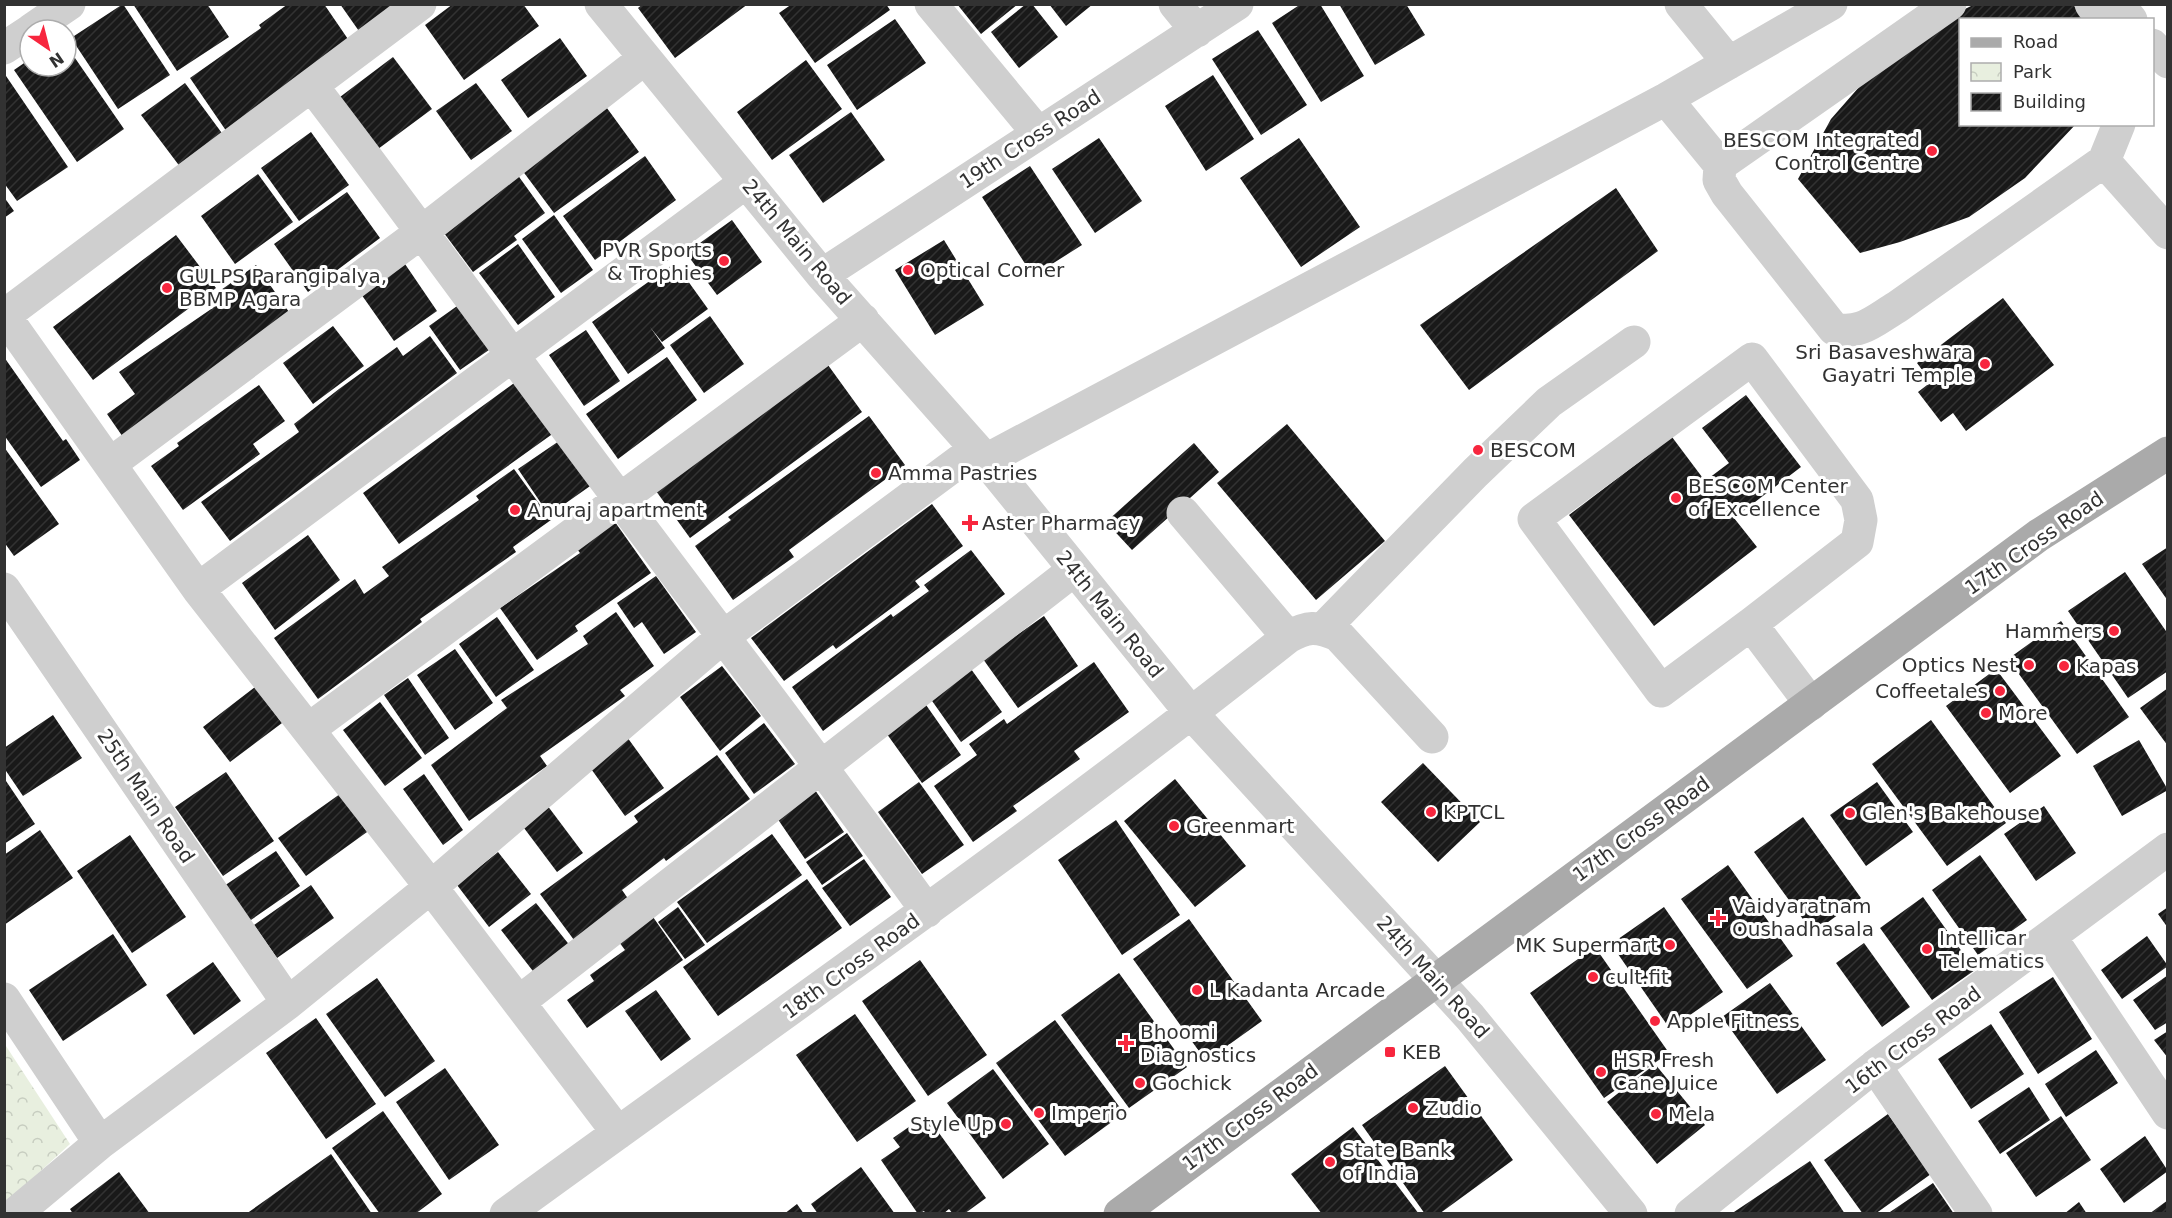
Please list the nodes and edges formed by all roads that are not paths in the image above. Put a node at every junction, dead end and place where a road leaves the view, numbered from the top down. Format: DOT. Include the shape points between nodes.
graph roads {
  1 [pos="69,4"];
  2 [pos="420,4"];
  3 [pos="601,4"];
  4 [pos="931,4"];
  5 [pos="1175,4"];
  6 [pos="1237,4"];
  7 [pos="1681,4"];
  8 [pos="1831,4"];
  9 [pos="1950,4"];
  10 [pos="2091,4"];
  11 [pos="2118,4"];
  12 [pos="49,18"];
  13 [pos="2102,18"];
  14 [pos="2129,18"];
  15 [pos="1197,31"];
  16 [pos="18,39"];
  17 [pos="2154,47"];
  18 [pos="4,48"];
  19 [pos="645,58"];
  20 [pos="2168,62"];
  21 [pos="1729,63"];
  22 [pos="312,86"];
  23 [pos="1665,99"];
  24 [pos="2118,126"];
  25 [pos="1038,133"];
  26 [pos="2104,161"];
  27 [pos="1720,165"];
  28 [pos="746,182"];
  29 [pos="423,231"];
  30 [pos="2168,233"];
  31 [pos="822,275"];
  32 [pos="5,315"];
  33 [pos="863,320"];
  34 [pos="1634,342"];
  35 [pos="513,355"];
  36 [pos="2168,453"];
  37 [pos="981,454"];
  38 [pos="110,464"];
  39 [pos="620,500"];
  40 [pos="1184,513"];
  41 [pos="1074,570"];
  42 [pos="4,589"];
  43 [pos="198,589"];
  44 [pos="1751,624"];
  45 [pos="1323,629"];
  46 [pos="724,636"];
  47 [pos="1287,637"];
  48 [pos="1811,704"];
  49 [pos="1191,713"];
  50 [pos="309,729"];
  51 [pos="1432,737"];
  52 [pos="822,765"];
  53 [pos="2168,849"];
  54 [pos="431,886"];
  55 [pos="927,911"];
  56 [pos="2051,938"];
  57 [pos="1437,980"];
  58 [pos="4,999"];
  59 [pos="519,1002"];
  60 [pos="288,1003"];
  61 [pos="1875,1066"];
  62 [pos="2168,1113"];
  63 [pos="618,1132"];
  64 [pos="100,1143"];
  65 [pos="15,1214"];
  66 [pos="506,1214"];
  67 [pos="1120,1214"];
  68 [pos="1631,1214"];
  69 [pos="1691,1214"];
  70 [pos="1976,1214"];
  1 -- 12 [label="street"];
  2 -- 22 [label="street"];
  3 -- 19 [label="street, 24th Main Road"];
  4 -- 25 [label="street"];
  5 -- 15 [label="street"];
  6 -- 15 [label="street, 19th Cross Road"];
  7 -- 21 [label="street"];
  8 -- 21 [label="street"];
  9 -- 27 [label="street"];
  10 -- 13 [label="street"];
  11 -- 14 [label="street"];
  15 -- 25 [label="street, 19th Cross Road"];
  16 -- 18 [label="street"];
  17 -- 20 [label="street"];
  19 -- 28 [label="street, 24th Main Road"];
  19 -- 29 [label="street"];
  21 -- 23 [label="street"];
  22 -- 29 [label="street"];
  22 -- 32 [label="street"];
  23 -- 27 [label="street"];
  23 -- 37 [label="street"];
  24 -- 26 [label="street"];
  25 -- 31 [label="street, 19th Cross Road"];
  26 -- 27 [label="street" via="1897,307 1849,332 1834,329 1727,194 1719,180"];
  26 -- 30 [label="street"];
  28 -- 31 [label="street, 24th Main Road"];
  28 -- 35 [label="street"];
  29 -- 35 [label="street"];
  29 -- 38 [label="street"];
  31 -- 33 [label="street, 24th Main Road"];
  32 -- 38 [label="street"];
  33 -- 37 [label="street, 24th Main Road"];
  33 -- 39 [label="street"];
  34 -- 45 [label="street" via="1549,402"];
  35 -- 39 [label="street"];
  35 -- 43 [label="street"];
  36 -- 48 [label="main road, 17th Cross Road" via="2039,535"];
  37 -- 41 [label="street, 24th Main Road"];
  37 -- 46 [label="street"];
  38 -- 43 [label="street"];
  39 -- 46 [label="street"];
  39 -- 50 [label="street"];
  40 -- 47 [label="street"];
  41 -- 49 [label="street, 24th Main Road"];
  41 -- 52 [label="street"];
  42 -- 60 [label="street, 25th Main Road"];
  43 -- 50 [label="street"];
  44 -- 44 [label="street" via="1857,542 1861,520 1857,500 1752,359 1534,519 1661,691"];
  44 -- 48 [label="street"];
  45 -- 47 [label="street" via="1305,628"];
  45 -- 51 [label="street" via="1338,635"];
  46 -- 52 [label="street"];
  46 -- 54 [label="street"];
  47 -- 49 [label="street, 18th Cross Road"];
  48 -- 57 [label="main road, 17th Cross Road"];
  49 -- 55 [label="street, 18th Cross Road"];
  49 -- 57 [label="street, 24th Main Road"];
  50 -- 54 [label="street"];
  52 -- 55 [label="street"];
  52 -- 59 [label="street"];
  53 -- 56 [label="street, 16th Cross Road"];
  54 -- 59 [label="street"];
  54 -- 60 [label="street"];
  55 -- 63 [label="street, 18th Cross Road"];
  56 -- 61 [label="street, 16th Cross Road"];
  56 -- 62 [label="street"];
  57 -- 67 [label="main road, 17th Cross Road"];
  57 -- 68 [label="street, 24th Main Road"];
  58 -- 64 [label="street"];
  59 -- 63 [label="street"];
  60 -- 64 [label="street"];
  61 -- 69 [label="street, 16th Cross Road"];
  61 -- 70 [label="street"];
  63 -- 66 [label="street, 18th Cross Road"];
  64 -- 65 [label="street"];
}
